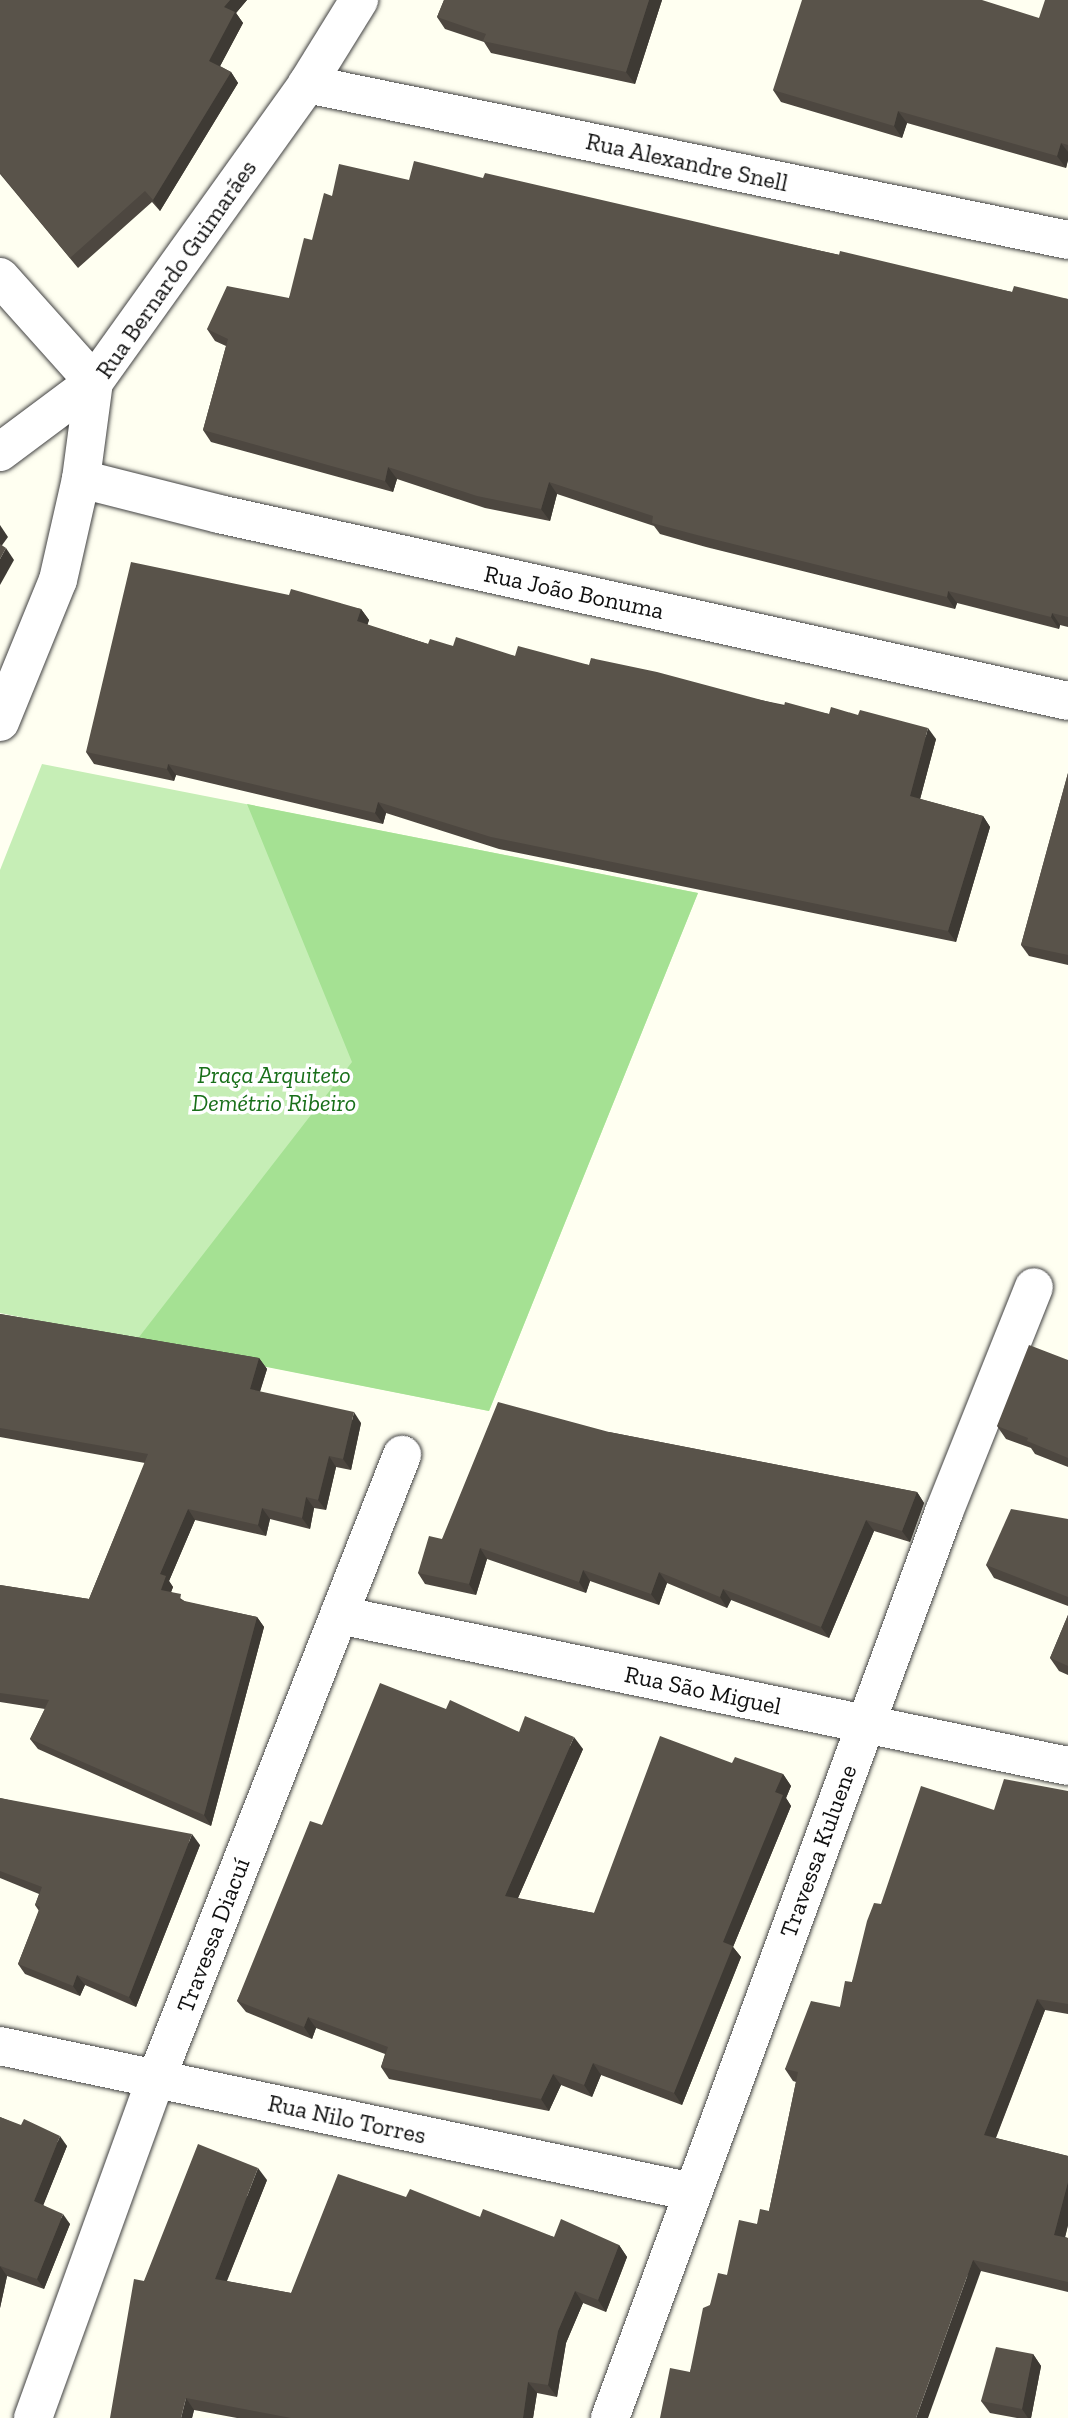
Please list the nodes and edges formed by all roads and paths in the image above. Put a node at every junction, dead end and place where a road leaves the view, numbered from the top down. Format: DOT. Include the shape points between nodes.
graph roads {
  1 [pos="359,0"];
  2 [pos="307,84"];
  3 [pos="1068,240"];
  4 [pos="0,277"];
  5 [pos="94,382"];
  6 [pos="0,452"];
  7 [pos="81,479"];
  8 [pos="1068,701"];
  9 [pos="0,722"];
  10 [pos="1034,1287"];
  11 [pos="402,1455"];
  12 [pos="338,1615"];
  13 [pos="865,1724"];
  14 [pos="1068,1766"];
  15 [pos="0,2046"];
  16 [pos="156,2079"];
  17 [pos="693,2192"];
  18 [pos="33,2418"];
  19 [pos="610,2418"];
  1 -- 2 [label="street, Rua Bernardo Guimarães"];
  2 -- 3 [label="street, Rua Alexandre Snell"];
  2 -- 5 [label="street, Rua Bernardo Guimarães"];
  4 -- 5 [label="street"];
  5 -- 6 [label="street"];
  5 -- 7 [label="street, Rua Bernardo Guimarães"];
  7 -- 8 [label="street, Rua João Bonuma" via="219,514"];
  7 -- 9 [label="street, Rua Bernardo Guimarães" via="58,580"];
  10 -- 13 [label="street, Travessa Kuluene"];
  11 -- 12 [label="street, Travessa Diacuí"];
  12 -- 13 [label="street, Rua São Miguel"];
  12 -- 16 [label="street, Travessa Diacuí"];
  13 -- 14 [label="street, Rua São Miguel"];
  13 -- 17 [label="street, Travessa Kuluene"];
  15 -- 16 [label="street, Rua Nilo Torres"];
  16 -- 17 [label="street, Rua Nilo Torres"];
  16 -- 18 [label="street, Travessa Diacuí"];
  17 -- 19 [label="street, Travessa Kuluene"];
}
